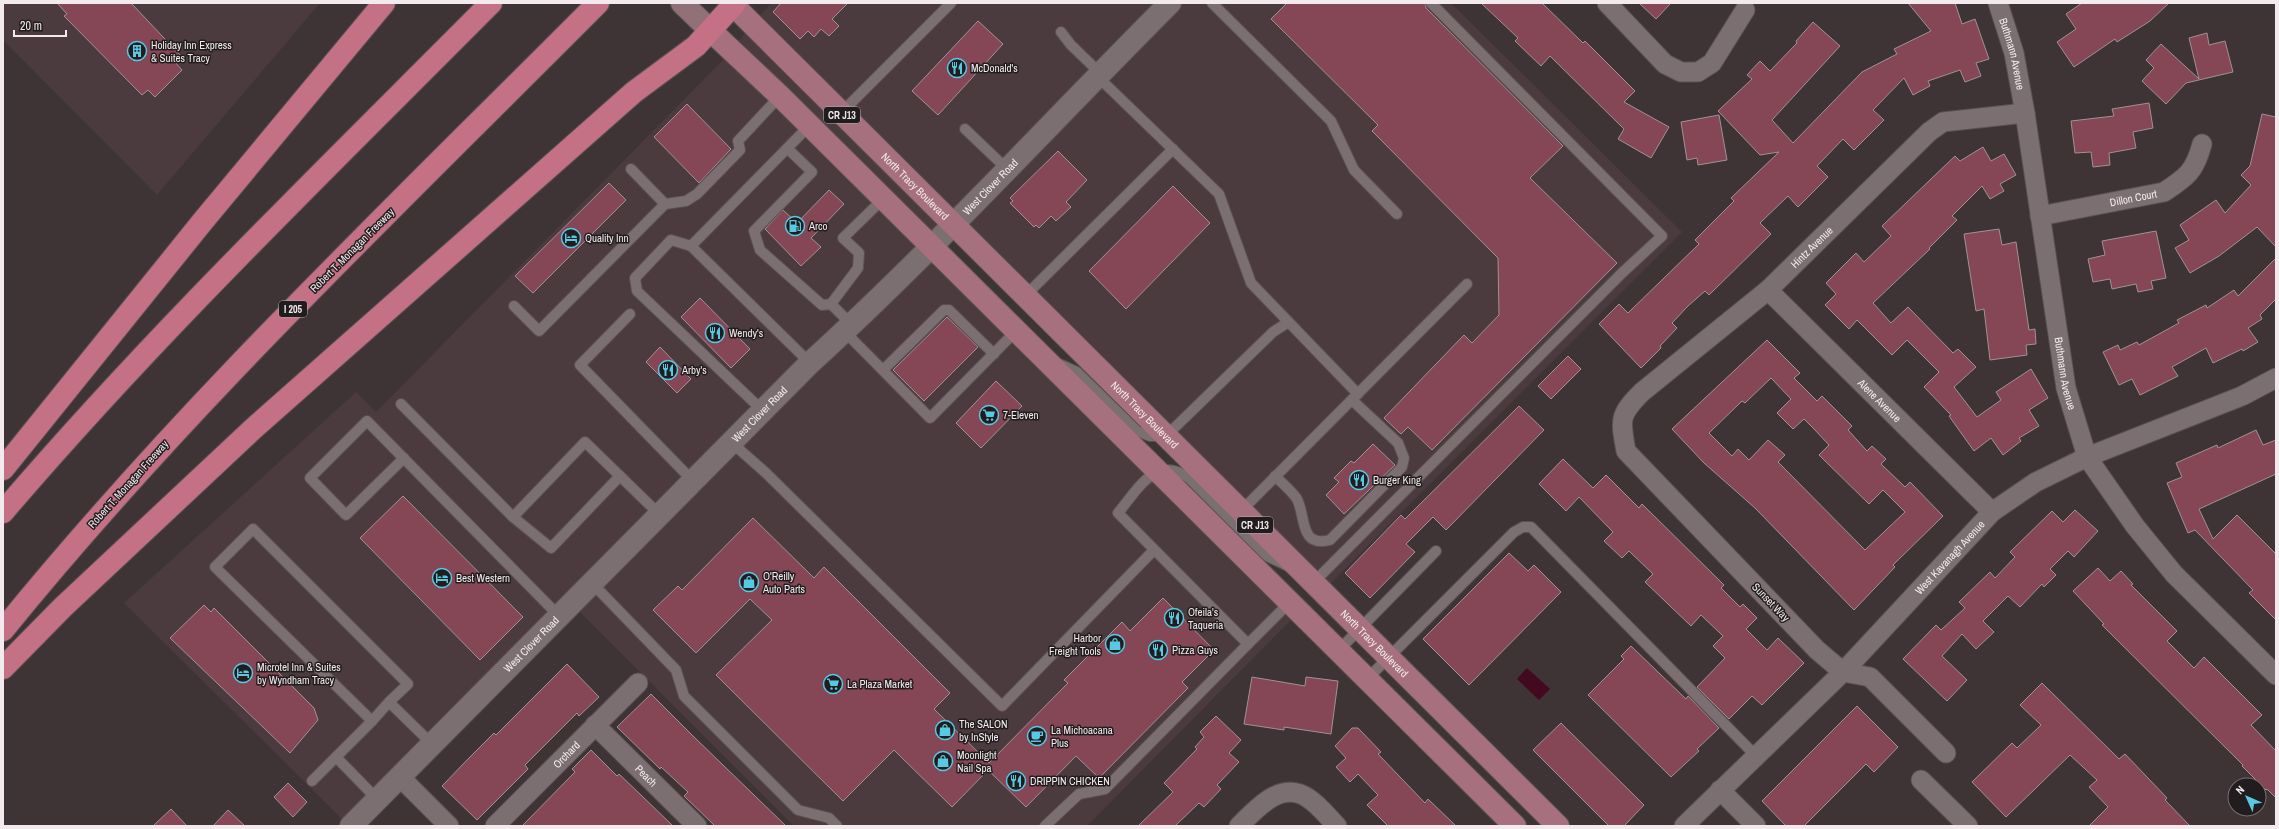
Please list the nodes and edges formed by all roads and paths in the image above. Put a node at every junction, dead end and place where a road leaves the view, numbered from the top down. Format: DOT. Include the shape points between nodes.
graph roads {
  1 [pos="384,3"];
  2 [pos="491,3"];
  3 [pos="598,3"];
  4 [pos="951,3"];
  5 [pos="1170,3"];
  6 [pos="1212,3"];
  7 [pos="1431,3"];
  8 [pos="1607,3"];
  9 [pos="1999,3"];
  10 [pos="733,4"];
  11 [pos="684,6"];
  12 [pos="1745,10"];
  13 [pos="711,31"];
  14 [pos="1061,32"];
  15 [pos="1099,74"];
  16 [pos="780,96"];
  17 [pos="841,113"];
  18 [pos="2025,113"];
  19 [pos="809,126"];
  20 [pos="965,129"];
  21 [pos="2202,144"];
  22 [pos="788,149"];
  23 [pos="1173,149"];
  24 [pos="631,169"];
  25 [pos="1007,169"];
  26 [pos="882,199"];
  27 [pos="665,204"];
  28 [pos="1397,214"];
  29 [pos="2040,216"];
  30 [pos="953,224"];
  31 [pos="691,246"];
  32 [pos="930,246"];
  33 [pos="1467,284"];
  34 [pos="1768,290"];
  35 [pos="1025,296"];
  36 [pos="831,304"];
  37 [pos="514,306"];
  38 [pos="630,314"];
  39 [pos="1287,323"];
  40 [pos="848,328"];
  41 [pos="1016,332"];
  42 [pos="994,354"];
  43 [pos="1044,358"];
  44 [pos="810,363"];
  45 [pos="883,370"];
  46 [pos="2276,378"];
  47 [pos="1355,397"];
  48 [pos="401,404"];
  49 [pos="763,411"];
  50 [pos="1621,425"];
  51 [pos="1166,436"];
  52 [pos="732,443"];
  53 [pos="404,458"];
  54 [pos="2087,458"];
  55 [pos="3,469"];
  56 [pos="1157,471"];
  57 [pos="620,476"];
  58 [pos="1275,476"];
  59 [pos="693,481"];
  60 [pos="1241,511"];
  61 [pos="3,512"];
  62 [pos="1992,512"];
  63 [pos="660,515"];
  64 [pos="513,517"];
  65 [pos="1154,550"];
  66 [pos="1436,552"];
  67 [pos="1306,576"];
  68 [pos="592,583"];
  69 [pos="1290,602"];
  70 [pos="559,616"];
  71 [pos="1360,629"];
  72 [pos="3,630"];
  73 [pos="1248,644"];
  74 [pos="1338,651"];
  75 [pos="1388,657"];
  76 [pos="3,668"];
  77 [pos="1843,672"];
  78 [pos="2276,676"];
  79 [pos="1366,679"];
  80 [pos="638,683"];
  81 [pos="389,702"];
  82 [pos="372,721"];
  83 [pos="595,725"];
  84 [pos="432,744"];
  85 [pos="1946,753"];
  86 [pos="1756,756"];
  87 [pos="336,757"];
  88 [pos="400,777"];
  89 [pos="1921,780"];
  90 [pos="312,781"];
  91 [pos="1720,790"];
  92 [pos="377,799"];
  93 [pos="502,824"];
  94 [pos="351,826"];
  95 [pos="450,826"];
  96 [pos="697,826"];
  97 [pos="838,826"];
  98 [pos="1045,826"];
  99 [pos="1239,826"];
  100 [pos="1337,826"];
  101 [pos="1515,826"];
  102 [pos="1558,826"];
  103 [pos="1684,826"];
  104 [pos="1756,826"];
  105 [pos="1968,826"];
  1 -- 55 [label="highway" via="198,227"];
  2 -- 61 [label="highway" via="157,341 53,453"];
  3 -- 72 [label="highway, Robert T. Monagan Freeway / I 205" via="176,430 109,503"];
  4 -- 17 [label="lane"];
  5 -- 15 [label="street, West Clover Road"];
  6 -- 28 [label="lane" via="1331,121 1354,170"];
  7 -- 67 [label="lane" via="1662,236"];
  8 -- 12 [label="street" via="1665,64 1681,72 1698,72 1712,63"];
  9 -- 18 [label="street, Buthmann Avenue" via="2014,53"];
  10 -- 13 [label="highway"];
  10 -- 17 [label="main road, North Tracy Boulevard / CR J13"];
  11 -- 13 [label="main road, CR J13"];
  13 -- 16 [label="main road, CR J13"];
  13 -- 76 [label="highway" via="696,46 634,92 254,428 63,607"];
  14 -- 15 [label="lane" via="1070,45"];
  15 -- 23 [label="lane"];
  15 -- 25 [label="street, West Clover Road"];
  16 -- 19 [label="main road, CR J13"];
  16 -- 27 [label="lane" via="738,141 740,150 697,194 686,201"];
  17 -- 30 [label="main road, North Tracy Boulevard / CR J13"];
  18 -- 29 [label="street, Buthmann Avenue"];
  18 -- 34 [label="street, Hintz Avenue" via="1943,122 1929,132"];
  19 -- 22 [label="lane"];
  19 -- 26 [label="main road, CR J13"];
  20 -- 25 [label="lane"];
  21 -- 29 [label="street, Dillon Court" via="2198,163 2181,181 2164,192"];
  22 -- 31 [label="lane"];
  22 -- 36 [label="lane" via="812,172 754,231 760,250 822,305"];
  23 -- 35 [label="lane"];
  23 -- 39 [label="lane" via="1219,194 1251,283"];
  24 -- 27 [label="lane"];
  25 -- 30 [label="street, West Clover Road"];
  26 -- 32 [label="main road, CR J13"];
  26 -- 36 [label="lane" via="843,238 859,253 858,268"];
  27 -- 37 [label="lane" via="539,331"];
  29 -- 54 [label="street, Buthmann Avenue" via="2066,388"];
  30 -- 32 [label="street, West Clover Road"];
  30 -- 35 [label="main road, North Tracy Boulevard / CR J13"];
  31 -- 44 [label="lane"];
  31 -- 49 [label="lane" via="671,240 635,278 637,291"];
  32 -- 40 [label="street, West Clover Road"];
  32 -- 41 [label="main road, CR J13"];
  33 -- 47 [label="lane"];
  34 -- 50 [label="street, Hintz Avenue" via="1642,392 1626,408"];
  34 -- 62 [label="street, Alene Avenue"];
  35 -- 51 [label="main road, North Tracy Boulevard / CR J13"];
  36 -- 40 [label="lane"];
  38 -- 59 [label="lane" via="580,365"];
  39 -- 47 [label="lane"];
  39 -- 51 [label="lane" via="1273,332"];
  40 -- 44 [label="street, West Clover Road"];
  40 -- 45 [label="lane"];
  41 -- 42 [label="lane"];
  41 -- 43 [label="main road, CR J13"];
  42 -- 45 [label="lane" via="949,310 944,310"];
  42 -- 45 [label="lane" via="930,418"];
  43 -- 51 [label="lane" via="1077,372 1137,430 1150,436"];
  43 -- 56 [label="main road, CR J13"];
  44 -- 49 [label="street, West Clover Road"];
  46 -- 54 [label="street, West Kavanagh Avenue" via="2242,396"];
  47 -- 58 [label="lane"];
  47 -- 58 [label="lane" via="1398,443 1404,458 1402,466 1330,540 1317,541 1310,537 1304,528 1297,499"];
  48 -- 64 [label="lane"];
  49 -- 52 [label="street, West Clover Road"];
  50 -- 77 [label="street, Sunset Way" via="1626,451 1812,644"];
  51 -- 60 [label="main road, North Tracy Boulevard / CR J13"];
  52 -- 59 [label="street, West Clover Road"];
  52 -- 65 [label="lane" via="766,473 1002,706"];
  53 -- 53 [label="lane" via="346,515 310,478 367,421"];
  53 -- 70 [label="lane"];
  54 -- 62 [label="street, West Kavanagh Avenue" via="2036,482"];
  54 -- 78 [label="street, Buthmann Avenue" via="2135,526 2174,574"];
  56 -- 65 [label="lane" via="1143,483 1118,513"];
  56 -- 67 [label="lane" via="1169,468 1184,475 1267,556"];
  56 -- 69 [label="main road, CR J13"];
  57 -- 63 [label="lane"];
  57 -- 64 [label="lane" via="551,548"];
  57 -- 64 [label="lane" via="585,442"];
  58 -- 60 [label="lane"];
  59 -- 63 [label="street, West Clover Road"];
  60 -- 67 [label="main road, North Tracy Boulevard / CR J13"];
  62 -- 77 [label="street, West Kavanagh Avenue"];
  63 -- 68 [label="street, West Clover Road"];
  65 -- 73 [label="lane"];
  66 -- 71 [label="lane"];
  67 -- 71 [label="main road, North Tracy Boulevard / CR J13"];
  68 -- 70 [label="street, West Clover Road"];
  68 -- 97 [label="lane" via="676,670 684,696 798,810 829,818"];
  69 -- 73 [label="lane"];
  69 -- 74 [label="main road, CR J13"];
  70 -- 84 [label="street, West Clover Road"];
  71 -- 74 [label="lane"];
  71 -- 75 [label="main road, North Tracy Boulevard / CR J13"];
  73 -- 98 [label="lane" via="1105,789 1079,794"];
  74 -- 79 [label="main road, CR J13"];
  75 -- 79 [label="lane"];
  75 -- 86 [label="lane" via="1514,532 1523,527 1531,527"];
  75 -- 102 [label="main road, North Tracy Boulevard / CR J13"];
  77 -- 85 [label="street" via="1870,677"];
  77 -- 86 [label="street, West Kavanagh Avenue"];
  79 -- 101 [label="main road, CR J13"];
  80 -- 83 [label="street, Orchard"];
  81 -- 82 [label="lane"];
  81 -- 82 [label="lane" via="408,684 253,529 215,567"];
  81 -- 84 [label="lane"];
  82 -- 87 [label="lane"];
  83 -- 93 [label="street, Orchard"];
  83 -- 96 [label="street, Peach"];
  84 -- 88 [label="street, West Clover Road"];
  86 -- 91 [label="street, West Kavanagh Avenue"];
  87 -- 90 [label="lane"];
  87 -- 92 [label="lane"];
  88 -- 92 [label="street, West Clover Road"];
  88 -- 95 [label="street"];
  89 -- 105 [label="street"];
  91 -- 103 [label="street, West Kavanagh Avenue"];
  91 -- 104 [label="street"];
  92 -- 94 [label="street, West Clover Road"];
  99 -- 100 [label="street" via="1270,798 1288,792 1307,797"];
}
